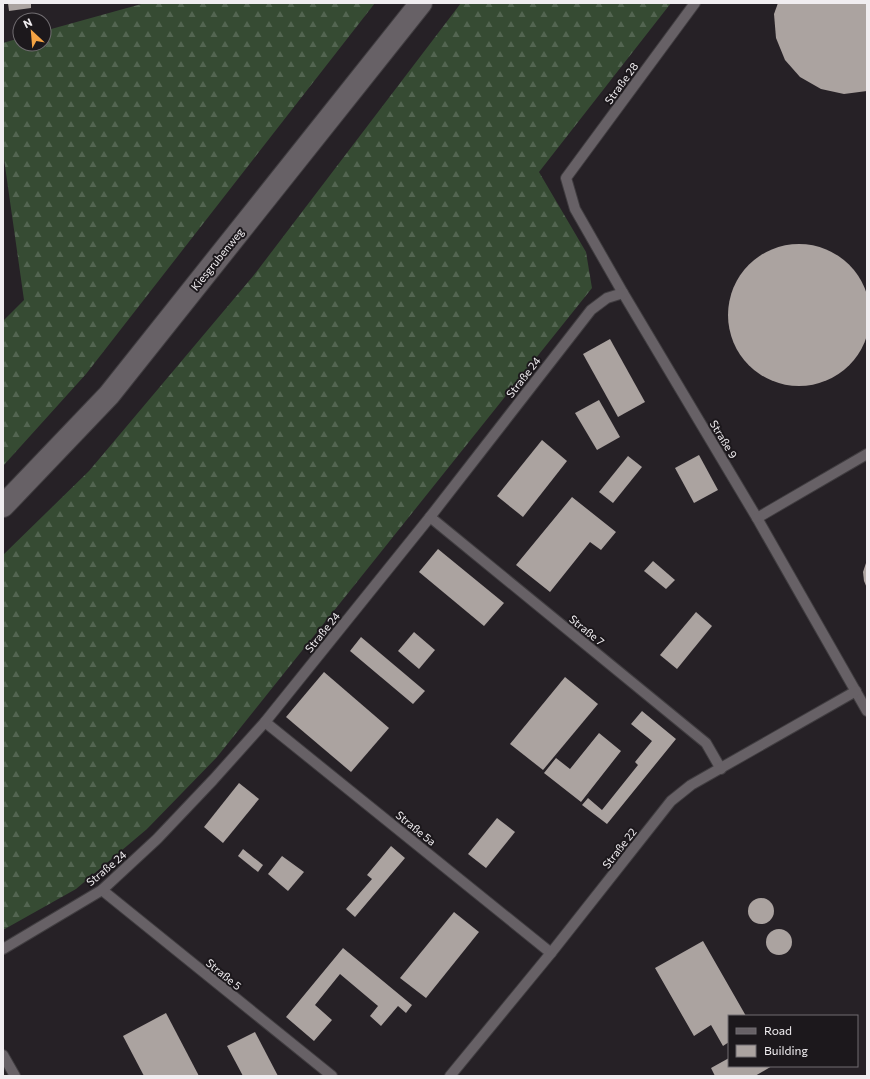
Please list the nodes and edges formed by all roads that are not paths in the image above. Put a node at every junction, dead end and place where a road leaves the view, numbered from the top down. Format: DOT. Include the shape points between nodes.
graph roads {
  1 [pos="421,3"];
  2 [pos="695,3"];
  3 [pos="566,178"];
  4 [pos="623,293"];
  5 [pos="867,454"];
  6 [pos="3,506"];
  7 [pos="430,517"];
  8 [pos="757,518"];
  9 [pos="856,691"];
  10 [pos="867,711"];
  11 [pos="265,722"];
  12 [pos="721,769"];
  13 [pos="102,890"];
  14 [pos="3,948"];
  15 [pos="551,953"];
  16 [pos="3,1055"];
  17 [pos="15,1076"];
  18 [pos="332,1076"];
  19 [pos="450,1076"];
  1 -- 6 [label="main road, Kiesgrubenweg" via="109,395"];
  2 -- 3 [label="lane, Straße 28"];
  3 -- 4 [label="lane, Straße 9" via="575,209"];
  4 -- 7 [label="lane, Straße 24" via="607,298 591,310"];
  4 -- 8 [label="lane, Straße 9"];
  5 -- 8 [label="lane"];
  7 -- 11 [label="lane, Straße 24"];
  7 -- 12 [label="lane, Straße 7" via="706,743"];
  8 -- 9 [label="lane, Straße 9"];
  9 -- 10 [label="lane, Straße 9"];
  9 -- 12 [label="lane, Straße 22"];
  11 -- 13 [label="lane, Straße 24" via="157,839"];
  11 -- 15 [label="lane, Straße 5a"];
  12 -- 15 [label="lane, Straße 22" via="671,801"];
  13 -- 14 [label="lane, Straße 24"];
  13 -- 18 [label="lane, Straße 5"];
  15 -- 19 [label="lane, Straße 22"];
  16 -- 17 [label="lane"];
}
